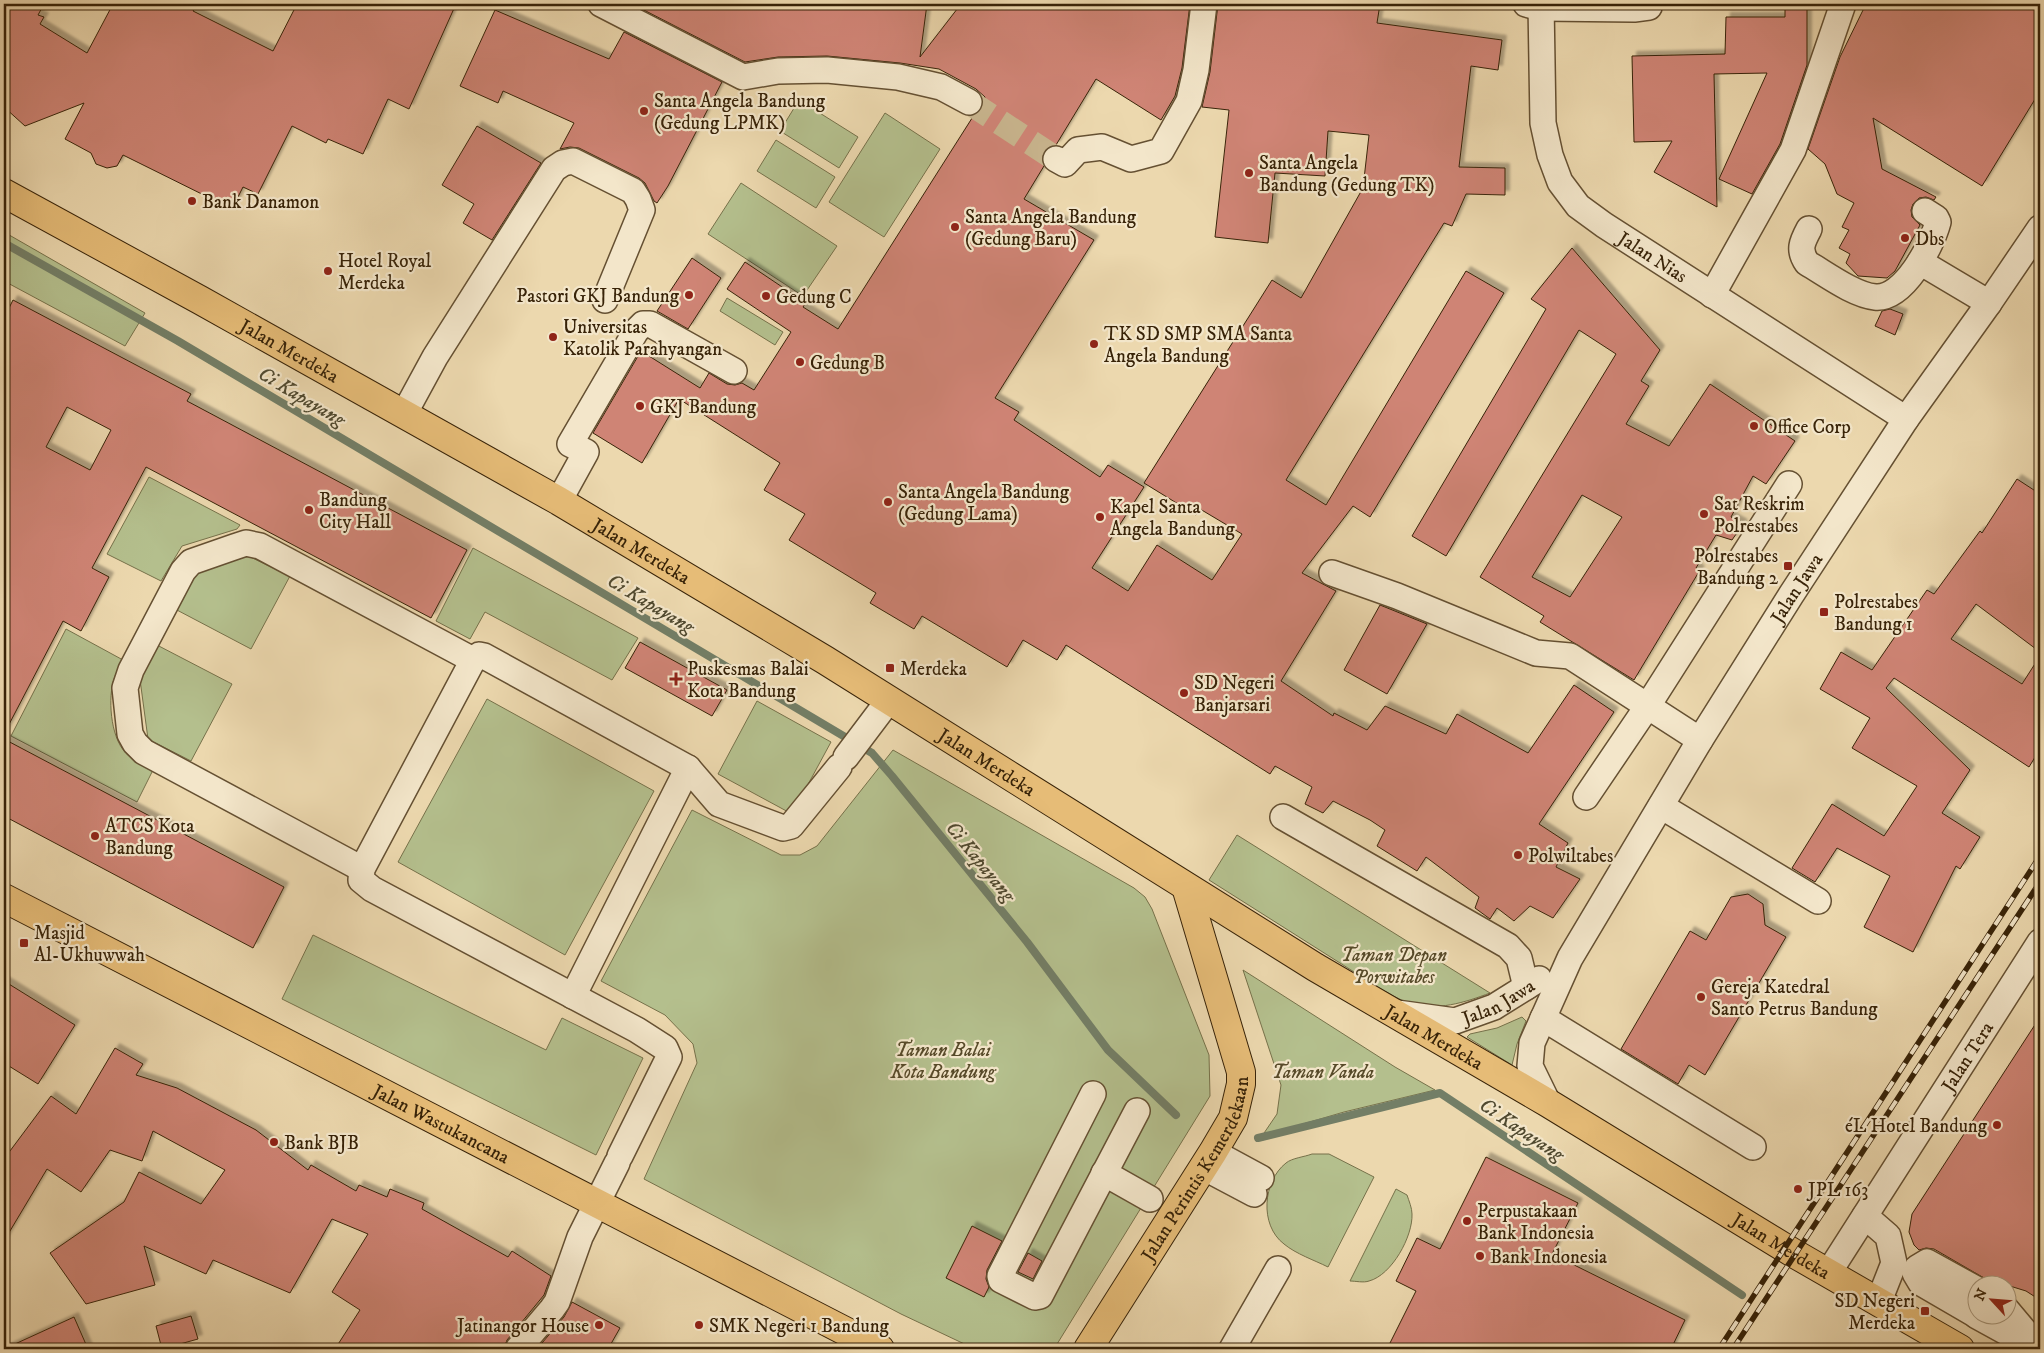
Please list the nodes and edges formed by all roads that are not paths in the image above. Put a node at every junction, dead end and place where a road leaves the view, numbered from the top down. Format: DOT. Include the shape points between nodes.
graph roads {
  1 [pos="601,4"];
  2 [pos="1204,4"];
  3 [pos="1843,4"];
  4 [pos="1536,5"];
  5 [pos="1649,7"];
  6 [pos="969,102"];
  7 [pos="1056,159"];
  8 [pos="4,193"];
  9 [pos="1925,211"];
  10 [pos="2040,228"];
  11 [pos="1809,229"];
  12 [pos="1920,262"];
  13 [pos="1712,295"];
  14 [pos="605,300"];
  15 [pos="1989,304"];
  16 [pos="734,372"];
  17 [pos="404,414"];
  18 [pos="1906,419"];
  19 [pos="1789,484"];
  20 [pos="559,501"];
  21 [pos="1332,573"];
  22 [pos="474,660"];
  23 [pos="889,700"];
  24 [pos="1647,706"];
  25 [pos="1700,740"];
  26 [pos="688,768"];
  27 [pos="1586,797"];
  28 [pos="1661,806"];
  29 [pos="1283,817"];
  30 [pos="362,869"];
  31 [pos="1186,887"];
  32 [pos="4,898"];
  33 [pos="1818,901"];
  34 [pos="2037,951"];
  35 [pos="1570,958"];
  36 [pos="1526,987"];
  37 [pos="573,996"];
  38 [pos="1390,1012"];
  39 [pos="1543,1018"];
  40 [pos="1093,1094"];
  41 [pos="1548,1103"];
  42 [pos="1137,1111"];
  43 [pos="1753,1147"];
  44 [pos="1208,1160"];
  45 [pos="1104,1173"];
  46 [pos="1257,1186"];
  47 [pos="596,1204"];
  48 [pos="1160,1205"];
  49 [pos="1865,1216"];
  50 [pos="1278,1269"];
  51 [pos="1829,1272"];
  52 [pos="1966,1284"];
  53 [pos="1879,1301"];
  54 [pos="1966,1309"];
  55 [pos="2016,1322"];
  56 [pos="1997,1326"];
  57 [pos="518,1349"];
  58 [pos="880,1349"];
  59 [pos="1088,1349"];
  60 [pos="1232,1349"];
  61 [pos="1960,1349"];
  62 [pos="2039,1349"];
  1 -- 6 [label="street" via="743,77 778,71 827,70 898,77 941,87"];
  2 -- 7 [label="street" via="1189,101 1161,151 1131,159 1102,147 1078,150 1065,164"];
  3 -- 13 [label="street" via="1793,150"];
  4 -- 5 [label="street"];
  4 -- 13 [label="street, Jalan Nias" via="1543,123 1560,182 1578,206"];
  8 -- 17 [label="main road, Jalan Merdeka"];
  9 -- 12 [label="street" via="1938,222"];
  10 -- 15 [label="street, Jalan Jawa"];
  11 -- 12 [label="street" via="1801,245 1801,255 1807,263 1865,295 1878,298 1900,289"];
  12 -- 15 [label="street"];
  13 -- 18 [label="street, Jalan Nias"];
  14 -- 17 [label="street" via="642,210 633,191 573,161 563,163 554,169 435,357"];
  15 -- 18 [label="street, Jalan Jawa"];
  16 -- 20 [label="street" via="650,324 643,324 570,444 586,452"];
  17 -- 20 [label="main road, Jalan Merdeka"];
  18 -- 25 [label="street, Jalan Jawa"];
  19 -- 24 [label="street"];
  20 -- 23 [label="main road, Jalan Merdeka"];
  21 -- 24 [label="street" via="1536,653 1570,656"];
  22 -- 26 [label="street" via="479,655 484,656"];
  22 -- 30 [label="street"];
  22 -- 30 [label="street" via="260,546 246,543 191,562 183,570 130,670 125,688 130,734 135,743 144,752"];
  23 -- 26 [label="street" via="788,828 719,804"];
  23 -- 31 [label="main road, Jalan Merdeka"];
  24 -- 25 [label="street"];
  24 -- 27 [label="street"];
  25 -- 28 [label="street, Jalan Jawa"];
  26 -- 37 [label="street"];
  28 -- 33 [label="street"];
  28 -- 35 [label="street, Jalan Jawa"];
  29 -- 36 [label="street" via="1508,946 1519,958"];
  30 -- 37 [label="street" via="361,880 372,889"];
  31 -- 38 [label="main road, Jalan Merdeka"];
  31 -- 44 [label="main road, Jalan Perintis Kemerdekaan" via="1242,1084 1233,1118"];
  32 -- 47 [label="main road, Jalan Wastukancana"];
  34 -- 49 [label="street, Jalan Tera"];
  35 -- 36 [label="street, Jalan Jawa"];
  35 -- 39 [label="street, Jalan Jawa"];
  36 -- 38 [label="street, Jalan Jawa" via="1494,1008 1456,1021"];
  37 -- 47 [label="street" via="654,1040 666,1048 669,1057"];
  38 -- 41 [label="main road, Jalan Merdeka"];
  39 -- 41 [label="street, Jalan Jawa" via="1532,1043 1530,1066"];
  39 -- 43 [label="street"];
  40 -- 45 [label="street" via="1000,1276 1001,1280 1035,1297 1040,1296"];
  41 -- 51 [label="main road, Jalan Merdeka"];
  42 -- 45 [label="street"];
  44 -- 46 [label="street"];
  44 -- 48 [label="main road, Jalan Perintis Kemerdekaan"];
  45 -- 48 [label="street"];
  47 -- 57 [label="street" via="552,1310"];
  47 -- 58 [label="main road, Jalan Wastukancana"];
  48 -- 59 [label="main road, Jalan Perintis Kemerdekaan"];
  49 -- 51 [label="street, Jalan Tera"];
  49 -- 53 [label="street" via="1888,1236 1894,1263"];
  50 -- 60 [label="street"];
  51 -- 53 [label="main road, Jalan Merdeka"];
  52 -- 54 [label="street" via="1926,1262 1915,1273 1921,1283"];
  53 -- 61 [label="main road, Jalan Merdeka"];
  55 -- 62 [label="street"];
  56 -- 62 [label="street"];
}
